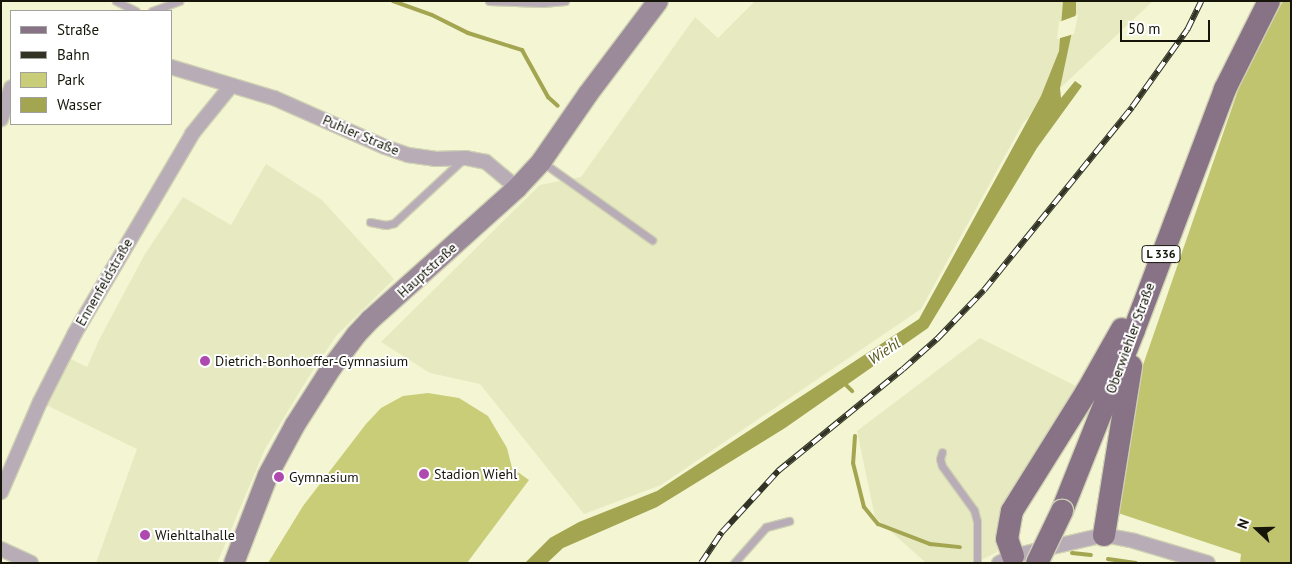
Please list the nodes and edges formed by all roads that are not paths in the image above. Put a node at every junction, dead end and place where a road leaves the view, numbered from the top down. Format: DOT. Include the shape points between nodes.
graph roads {
  1 [pos="116,1"];
  2 [pos="179,1"];
  3 [pos="488,1"];
  4 [pos="565,1"];
  5 [pos="658,1"];
  6 [pos="1269,1"];
  7 [pos="134,10"];
  8 [pos="155,10"];
  9 [pos="172,67"];
  10 [pos="231,86"];
  11 [pos="10,91"];
  12 [pos="1,119"];
  13 [pos="464,158"];
  14 [pos="541,162"];
  15 [pos="517,188"];
  16 [pos="370,222"];
  17 [pos="1169,236"];
  18 [pos="652,240"];
  19 [pos="1134,330"];
  20 [pos="942,452"];
  21 [pos="1,492"];
  22 [pos="789,521"];
  23 [pos="1104,535"];
  24 [pos="1,550"];
  25 [pos="1006,559"];
  26 [pos="32,563"];
  27 [pos="234,563"];
  28 [pos="734,563"];
  29 [pos="978,563"];
  30 [pos="1037,563"];
  31 [pos="1208,563"];
  1 -- 7 [label="lane"];
  2 -- 8 [label="lane"];
  3 -- 4 [label="lane"];
  5 -- 14 [label="street, Hauptstraße"];
  6 -- 17 [label="main road, Oberwiehler Straße / L 336" via="1225,89"];
  9 -- 10 [label="street, Puhler Straße"];
  10 -- 13 [label="street, Puhler Straße" via="274,98 408,155 435,159"];
  10 -- 21 [label="street, Ennenfeldstraße" via="183,148 75,333 40,402"];
  11 -- 12 [label="street"];
  13 -- 15 [label="street, Puhler Straße" via="486,162"];
  13 -- 16 [label="lane" via="394,222 386,225"];
  14 -- 15 [label="street, Hauptstraße"];
  14 -- 18 [label="lane"];
  15 -- 27 [label="street, Hauptstraße" via="370,320 344,351 295,425 268,475"];
  17 -- 19 [label="main road, Oberwiehler Straße / L 336"];
  17 -- 25 [label="main road, L 336" via="1118,337 1012,511"];
  19 -- 23 [label="main road, L 336"];
  19 -- 30 [label="main road, Oberwiehler Straße / L 336, bridge" via="1062,512"];
  20 -- 29 [label="lane" via="942,466 974,510"];
  22 -- 28 [label="lane" via="766,527"];
  23 -- 25 [label="street"];
  23 -- 31 [label="street"];
  24 -- 26 [label="street"];
}
